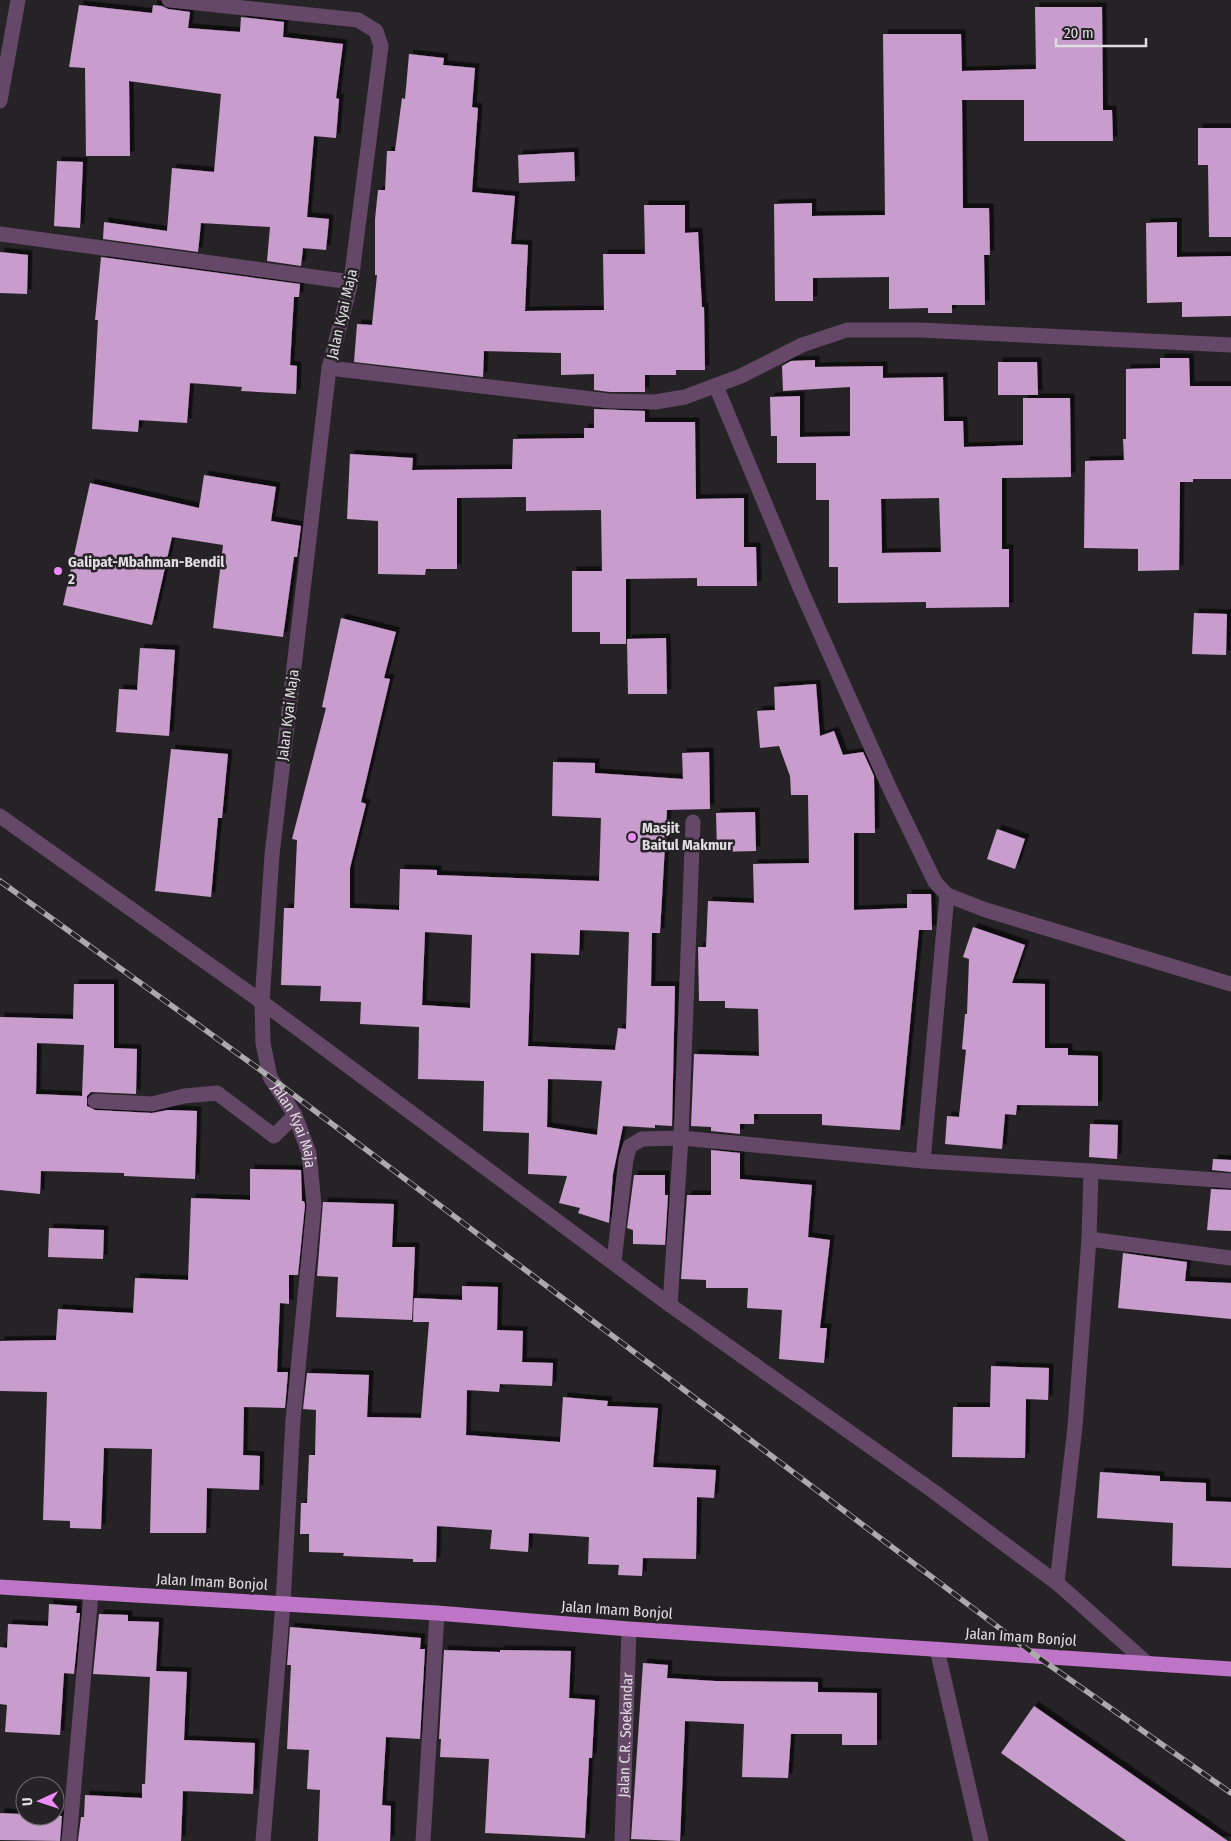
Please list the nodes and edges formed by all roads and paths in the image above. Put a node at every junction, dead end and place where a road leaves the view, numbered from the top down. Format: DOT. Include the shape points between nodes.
graph roads {
  1 [pos="18,0"];
  2 [pos="169,0"];
  3 [pos="0,101"];
  4 [pos="0,234"];
  5 [pos="351,282"];
  6 [pos="1231,345"];
  7 [pos="329,368"];
  8 [pos="729,381"];
  9 [pos="0,816"];
  10 [pos="693,822"];
  11 [pos="948,895"];
  12 [pos="1231,984"];
  13 [pos="262,1002"];
  14 [pos="95,1101"];
  15 [pos="295,1115"];
  16 [pos="681,1138"];
  17 [pos="923,1161"];
  18 [pos="1091,1171"];
  19 [pos="1231,1181"];
  20 [pos="1089,1239"];
  21 [pos="1231,1258"];
  22 [pos="614,1261"];
  23 [pos="670,1305"];
  24 [pos="1057,1583"];
  25 [pos="0,1587"];
  26 [pos="91,1593"];
  27 [pos="283,1604"];
  28 [pos="437,1613"];
  29 [pos="629,1629"];
  30 [pos="937,1649"];
  31 [pos="1148,1664"];
  32 [pos="1231,1669"];
  33 [pos="69,1841"];
  34 [pos="263,1841"];
  35 [pos="423,1841"];
  36 [pos="622,1841"];
  37 [pos="981,1841"];
  1 -- 3 [label="street"];
  2 -- 5 [label="street, Jalan Kyai Maja" via="358,20 376,31 381,46"];
  4 -- 5 [label="street"];
  5 -- 7 [label="street, Jalan Kyai Maja"];
  6 -- 8 [label="street" via="920,330 847,330 802,345"];
  7 -- 8 [label="street" via="610,400 655,402 685,397"];
  7 -- 13 [label="street, Jalan Kyai Maja" via="272,855"];
  8 -- 11 [label="street" via="800,590 935,882"];
  9 -- 13 [label="street"];
  10 -- 16 [label="street"];
  11 -- 12 [label="street" via="986,910"];
  11 -- 17 [label="street"];
  13 -- 15 [label="street, Jalan Kyai Maja" via="263,1043 270,1077"];
  13 -- 22 [label="street"];
  14 -- 15 [label="street" via="152,1104 184,1096 217,1094 274,1136"];
  15 -- 27 [label="street, Jalan Kyai Maja" via="309,1153 314,1205 293,1420"];
  16 -- 17 [label="street"];
  16 -- 22 [label="street" via="642,1139 630,1146"];
  16 -- 23 [label="street"];
  17 -- 18 [label="street"];
  18 -- 19 [label="street"];
  18 -- 20 [label="street"];
  20 -- 21 [label="street"];
  20 -- 24 [label="street" via="1075,1427"];
  22 -- 23 [label="street"];
  23 -- 24 [label="street"];
  24 -- 31 [label="street"];
  25 -- 26 [label="highway, Jalan Imam Bonjol"];
  26 -- 27 [label="highway, Jalan Imam Bonjol"];
  26 -- 33 [label="street"];
  27 -- 28 [label="highway, Jalan Imam Bonjol"];
  27 -- 34 [label="street, Jalan Kyai Maja"];
  28 -- 29 [label="highway, Jalan Imam Bonjol"];
  28 -- 35 [label="street"];
  29 -- 30 [label="highway, Jalan Imam Bonjol"];
  29 -- 36 [label="street, Jalan C.R. Soekandar"];
  30 -- 31 [label="highway, Jalan Imam Bonjol"];
  30 -- 37 [label="street"];
  31 -- 32 [label="highway, Jalan Imam Bonjol"];
}
